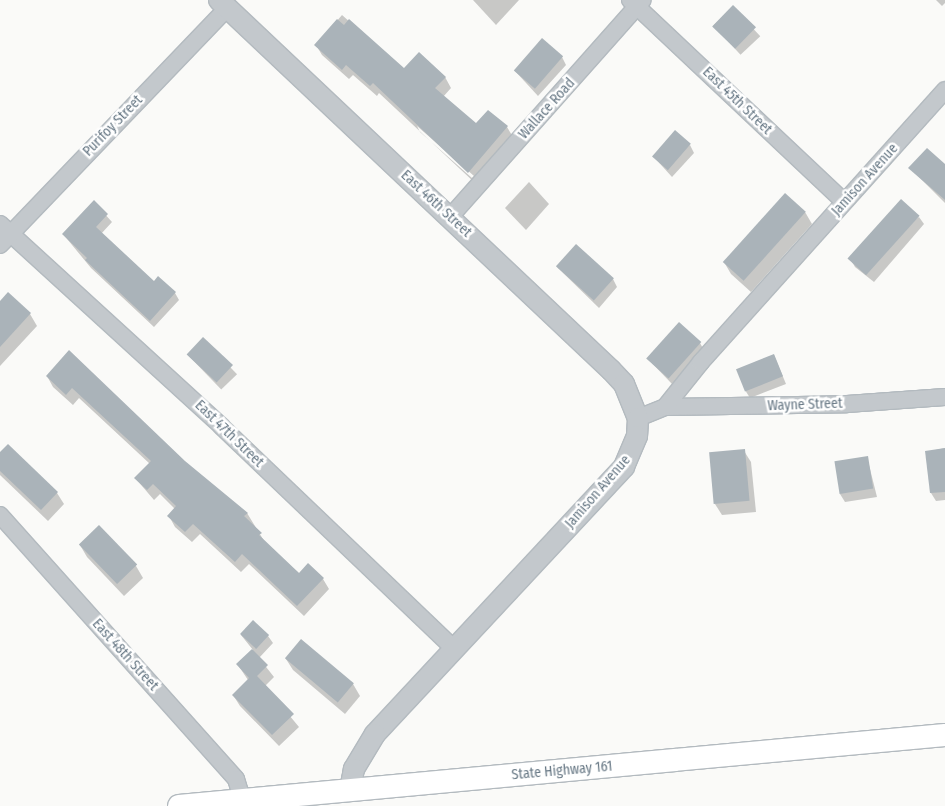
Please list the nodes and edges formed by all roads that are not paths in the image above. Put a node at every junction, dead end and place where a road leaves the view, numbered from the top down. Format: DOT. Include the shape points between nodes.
graph roads {
  1 [pos="637,2"];
  2 [pos="223,4"];
  3 [pos="945,90"];
  4 [pos="844,202"];
  5 [pos="450,217"];
  6 [pos="4,234"];
  7 [pos="945,397"];
  8 [pos="665,407"];
  9 [pos="638,418"];
  10 [pos="0,515"];
  11 [pos="454,649"];
  12 [pos="945,734"];
  13 [pos="350,789"];
  14 [pos="242,799"];
  15 [pos="179,806"];
  1 -- 4 [label="street, East 45th Street"];
  1 -- 5 [label="street, Wallace Road"];
  2 -- 5 [label="street, East 46th Street"];
  2 -- 6 [label="street, Purifoy Street"];
  3 -- 4 [label="street, Jamison Avenue"];
  4 -- 8 [label="street, Jamison Avenue"];
  5 -- 9 [label="street, East 46th Street" via="624,384"];
  6 -- 11 [label="street, East 47th Street" via="222,427"];
  7 -- 8 [label="street, Wayne Street" via="827,404"];
  8 -- 9 [label="street, Jamison Avenue"];
  9 -- 11 [label="street, Jamison Avenue" via="637,436 624,467"];
  10 -- 14 [label="street, East 48th Street" via="236,779"];
  11 -- 13 [label="street, Jamison Avenue" via="375,734 354,770"];
  12 -- 13 [label="main road, State Highway 161"];
  13 -- 14 [label="main road, State Highway 161"];
  14 -- 15 [label="main road, State Highway 161"];
}
